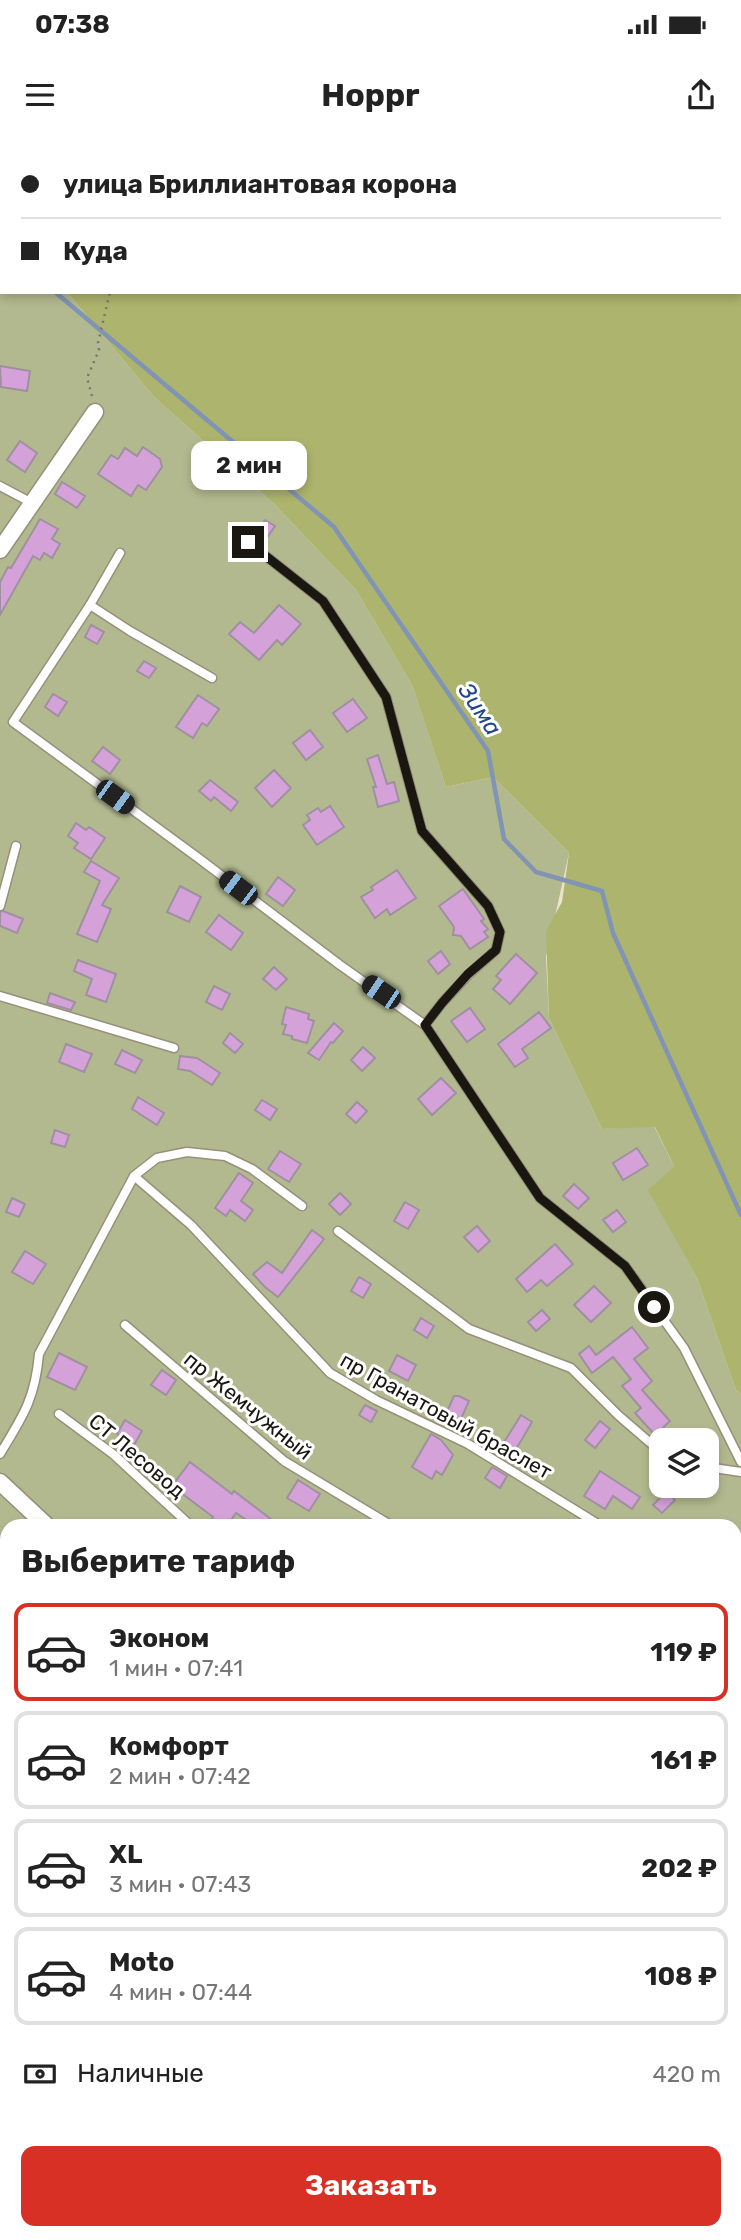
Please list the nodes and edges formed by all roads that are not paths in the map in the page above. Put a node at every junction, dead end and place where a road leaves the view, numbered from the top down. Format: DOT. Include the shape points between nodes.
graph roads {
  1 [pos="95,412"];
  2 [pos="0,486"];
  3 [pos="32,503"];
  4 [pos="248,542"];
  5 [pos="0,550"];
  6 [pos="120,553"];
  7 [pos="90,605"];
  8 [pos="212,678"];
  9 [pos="16,846"];
  10 [pos="0,906"];
  11 [pos="0,996"];
  12 [pos="425,1025"];
  13 [pos="174,1048"];
  14 [pos="134,1176"];
  15 [pos="302,1206"];
  16 [pos="338,1231"];
  17 [pos="125,1325"];
  18 [pos="59,1414"];
  19 [pos="649,1442"];
  20 [pos="0,1454"];
  21 [pos="741,1462"];
  22 [pos="719,1469"];
  23 [pos="741,1472"];
  24 [pos="0,1482"];
  25 [pos="40,1519"];
  26 [pos="183,1519"];
  27 [pos="380,1519"];
  28 [pos="590,1519"];
  1 -- 3 [label="street"];
  2 -- 3 [label="lane"];
  3 -- 5 [label="street"];
  4 -- 12 [label="lane" via="323,601 386,697 422,831 488,906 500,932 496,950 468,974"];
  6 -- 7 [label="lane"];
  7 -- 8 [label="lane"];
  7 -- 12 [label="lane" via="13,722"];
  9 -- 10 [label="lane"];
  11 -- 13 [label="lane"];
  12 -- 21 [label="lane" via="540,1198 625,1266 684,1348"];
  14 -- 15 [label="lane" via="157,1158 187,1152 225,1156"];
  14 -- 20 [label="lane" via="39,1354 28,1408"];
  14 -- 28 [label="lane, пр Гранатовый браслет" via="191,1225 330,1373 468,1444"];
  16 -- 19 [label="lane" via="469,1329 571,1368"];
  17 -- 27 [label="lane, пр Жемчужный" via="284,1461"];
  18 -- 26 [label="lane, СТ Лесовод" via="113,1454"];
  22 -- 23 [label="lane"];
  24 -- 25 [label="street"];
}
